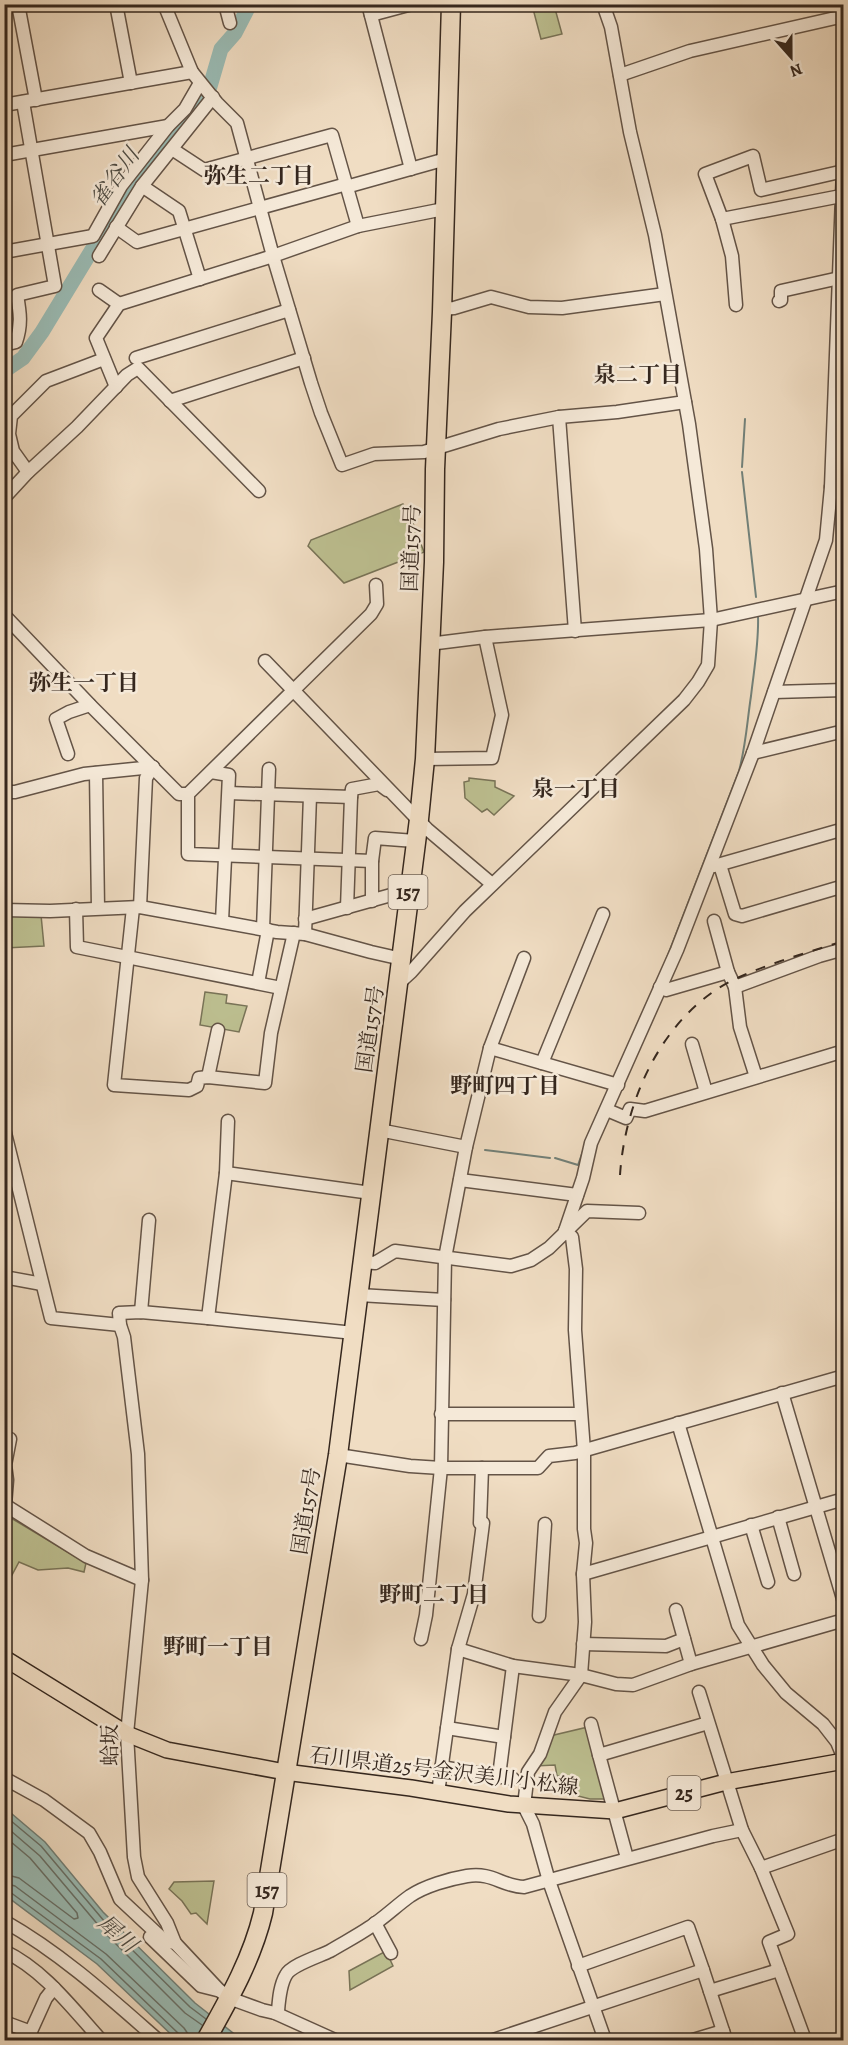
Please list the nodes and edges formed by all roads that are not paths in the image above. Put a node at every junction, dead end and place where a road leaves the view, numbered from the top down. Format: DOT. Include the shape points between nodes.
graph roads {
  1 [pos="18,4"];
  2 [pos="116,4"];
  3 [pos="164,4"];
  4 [pos="225,4"];
  5 [pos="412,4"];
  6 [pos="451,4"];
  7 [pos="603,4"];
  8 [pos="369,10"];
  9 [pos="843,16"];
  10 [pos="230,23"];
  11 [pos="192,72"];
  12 [pos="620,75"];
  13 [pos="131,83"];
  14 [pos="207,91"];
  15 [pos="36,100"];
  16 [pos="23,102"];
  17 [pos="4,105"];
  18 [pos="168,126"];
  19 [pos="843,143"];
  20 [pos="172,149"];
  21 [pos="32,150"];
  22 [pos="4,155"];
  23 [pos="247,159"];
  24 [pos="446,159"];
  25 [pos="411,169"];
  26 [pos="843,171"];
  27 [pos="142,186"];
  28 [pos="346,187"];
  29 [pos="841,196"];
  30 [pos="261,208"];
  31 [pos="444,209"];
  32 [pos="722,219"];
  33 [pos="358,226"];
  34 [pos="116,227"];
  35 [pos="185,229"];
  36 [pos="48,244"];
  37 [pos="4,252"];
  38 [pos="99,256"];
  39 [pos="273,256"];
  40 [pos="842,277"];
  41 [pos="200,279"];
  42 [pos="99,290"];
  43 [pos="665,294"];
  44 [pos="778,301"];
  45 [pos="119,304"];
  46 [pos="736,305"];
  47 [pos="442,309"];
  48 [pos="289,310"];
  49 [pos="4,345"];
  50 [pos="136,358"];
  51 [pos="304,358"];
  52 [pos="104,359"];
  53 [pos="839,385"];
  54 [pos="116,387"];
  55 [pos="170,400"];
  56 [pos="685,402"];
  57 [pos="559,417"];
  58 [pos="437,447"];
  59 [pos="28,472"];
  60 [pos="837,486"];
  61 [pos="259,491"];
  62 [pos="4,498"];
  63 [pos="376,585"];
  64 [pos="843,591"];
  65 [pos="806,600"];
  66 [pos="4,615"];
  67 [pos="711,621"];
  68 [pos="575,631"];
  69 [pos="485,637"];
  70 [pos="429,644"];
  71 [pos="265,661"];
  72 [pos="294,690"];
  73 [pos="843,690"];
  74 [pos="774,692"];
  75 [pos="90,705"];
  76 [pos="843,730"];
  77 [pos="753,753"];
  78 [pos="68,754"];
  79 [pos="425,759"];
  80 [pos="153,767"];
  81 [pos="269,769"];
  82 [pos="96,772"];
  83 [pos="211,772"];
  84 [pos="4,792"];
  85 [pos="229,793"];
  86 [pos="188,794"];
  87 [pos="268,794"];
  88 [pos="396,795"];
  89 [pos="310,796"];
  90 [pos="351,797"];
  91 [pos="419,819"];
  92 [pos="843,829"];
  93 [pos="416,841"];
  94 [pos="225,856"];
  95 [pos="266,858"];
  96 [pos="307,859"];
  97 [pos="349,860"];
  98 [pos="372,861"];
  99 [pos="715,866"];
  100 [pos="492,884"];
  101 [pos="843,886"];
  102 [pos="409,890"];
  103 [pos="372,901"];
  104 [pos="136,907"];
  105 [pos="98,908"];
  106 [pos="347,908"];
  107 [pos="76,909"];
  108 [pos="4,910"];
  109 [pos="603,914"];
  110 [pos="305,919"];
  111 [pos="222,921"];
  112 [pos="714,921"];
  113 [pos="266,930"];
  114 [pos="300,933"];
  115 [pos="843,949"];
  116 [pos="127,957"];
  117 [pos="524,958"];
  118 [pos="402,959"];
  119 [pos="728,972"];
  120 [pos="258,983"];
  121 [pos="399,983"];
  122 [pos="660,987"];
  123 [pos="735,987"];
  124 [pos="281,988"];
  125 [pos="218,1030"];
  126 [pos="692,1044"];
  127 [pos="490,1048"];
  128 [pos="843,1051"];
  129 [pos="542,1063"];
  130 [pos="208,1077"];
  131 [pos="756,1077"];
  132 [pos="618,1085"];
  133 [pos="706,1092"];
  134 [pos="607,1110"];
  135 [pos="228,1120"];
  136 [pos="4,1129"];
  137 [pos="379,1130"];
  138 [pos="466,1147"];
  139 [pos="226,1173"];
  140 [pos="460,1180"];
  141 [pos="371,1192"];
  142 [pos="577,1195"];
  143 [pos="639,1212"];
  144 [pos="149,1220"];
  145 [pos="565,1231"];
  146 [pos="445,1258"];
  147 [pos="363,1262"];
  148 [pos="4,1277"];
  149 [pos="42,1284"];
  150 [pos="359,1295"];
  151 [pos="444,1300"];
  152 [pos="141,1312"];
  153 [pos="208,1318"];
  154 [pos="120,1325"];
  155 [pos="354,1333"];
  156 [pos="843,1376"];
  157 [pos="782,1393"];
  158 [pos="441,1414"];
  159 [pos="580,1414"];
  160 [pos="678,1423"];
  161 [pos="10,1439"];
  162 [pos="584,1451"];
  163 [pos="338,1455"];
  164 [pos="441,1468"];
  165 [pos="482,1468"];
  166 [pos="6,1480"];
  167 [pos="843,1499"];
  168 [pos="816,1507"];
  169 [pos="778,1518"];
  170 [pos="545,1524"];
  171 [pos="751,1525"];
  172 [pos="711,1536"];
  173 [pos="583,1574"];
  174 [pos="794,1574"];
  175 [pos="142,1580"];
  176 [pos="768,1582"];
  177 [pos="843,1602"];
  178 [pos="676,1610"];
  179 [pos="539,1616"];
  180 [pos="843,1620"];
  181 [pos="421,1639"];
  182 [pos="684,1639"];
  183 [pos="583,1644"];
  184 [pos="750,1647"];
  185 [pos="458,1649"];
  186 [pos="4,1658"];
  187 [pos="692,1664"];
  188 [pos="513,1666"];
  189 [pos="581,1675"];
  190 [pos="699,1692"];
  191 [pos="708,1723"];
  192 [pos="591,1724"];
  193 [pos="447,1728"];
  194 [pos="126,1734"];
  195 [pos="504,1737"];
  196 [pos="599,1755"];
  197 [pos="843,1760"];
  198 [pos="441,1767"];
  199 [pos="285,1772"];
  200 [pos="499,1776"];
  201 [pos="4,1778"];
  202 [pos="513,1779"];
  203 [pos="726,1782"];
  204 [pos="438,1793"];
  205 [pos="524,1806"];
  206 [pos="615,1811"];
  207 [pos="742,1830"];
  208 [pos="89,1833"];
  209 [pos="843,1839"];
  210 [pos="627,1858"];
  211 [pos="761,1868"];
  212 [pos="549,1881"];
  213 [pos="4,1921"];
  214 [pos="375,1923"];
  215 [pos="175,1943"];
  216 [pos="4,1951"];
  217 [pos="391,1953"];
  218 [pos="578,1966"];
  219 [pos="703,1970"];
  220 [pos="779,1970"];
  221 [pos="54,1988"];
  222 [pos="710,1991"];
  223 [pos="225,1997"];
  224 [pos="592,2007"];
  225 [pos="275,2013"];
  226 [pos="4,2022"];
  227 [pos="29,2036"];
  228 [pos="724,2036"];
  229 [pos="101,2040"];
  230 [pos="158,2040"];
  231 [pos="206,2040"];
  232 [pos="334,2040"];
  233 [pos="493,2040"];
  234 [pos="605,2040"];
  235 [pos="693,2040"];
  236 [pos="805,2040"];
  1 -- 15 [label="street"];
  2 -- 13 [label="street"];
  3 -- 11 [label="street"];
  4 -- 10 [label="street"];
  5 -- 8 [label="street"];
  6 -- 24 [label="highway, 国道157号 / 157"];
  7 -- 12 [label="street"];
  8 -- 25 [label="street"];
  9 -- 12 [label="street" via="690,51"];
  11 -- 13 [label="street"];
  11 -- 14 [label="street"];
  12 -- 43 [label="street"];
  13 -- 15 [label="street"];
  14 -- 18 [label="street"];
  14 -- 20 [label="street"];
  14 -- 23 [label="street" via="237,123"];
  15 -- 16 [label="street"];
  16 -- 17 [label="street"];
  16 -- 21 [label="street"];
  18 -- 21 [label="street"];
  18 -- 36 [label="street" via="121,186 93,236"];
  19 -- 26 [label="street"];
  20 -- 23 [label="street" via="204,170"];
  20 -- 27 [label="street"];
  21 -- 22 [label="street"];
  21 -- 36 [label="street"];
  23 -- 28 [label="street" via="332,135"];
  23 -- 30 [label="street"];
  24 -- 25 [label="street"];
  24 -- 31 [label="highway, 国道157号 / 157"];
  25 -- 28 [label="street"];
  26 -- 29 [label="street"];
  26 -- 32 [label="street" via="761,190 753,156 705,174"];
  27 -- 34 [label="street"];
  27 -- 35 [label="street" via="179,211"];
  28 -- 30 [label="street"];
  28 -- 33 [label="street"];
  29 -- 32 [label="street"];
  29 -- 40 [label="street"];
  30 -- 35 [label="street"];
  30 -- 39 [label="street"];
  31 -- 33 [label="street"];
  31 -- 47 [label="highway, 国道157号 / 157"];
  32 -- 46 [label="street" via="732,256"];
  33 -- 39 [label="street"];
  34 -- 35 [label="street" via="137,242"];
  34 -- 38 [label="street"];
  35 -- 41 [label="street"];
  36 -- 37 [label="street"];
  36 -- 49 [label="street" via="54,286 17,295 20,331 16,342"];
  39 -- 41 [label="street"];
  39 -- 48 [label="street"];
  40 -- 44 [label="street" via="781,291"];
  40 -- 53 [label="street"];
  41 -- 45 [label="street"];
  42 -- 45 [label="street"];
  43 -- 47 [label="street" via="562,309 529,307 491,297"];
  43 -- 56 [label="street"];
  45 -- 52 [label="street" via="96,338"];
  47 -- 58 [label="highway, 国道157号 / 157"];
  48 -- 50 [label="street"];
  48 -- 51 [label="street"];
  51 -- 55 [label="street"];
  51 -- 58 [label="street" via="342,465 374,454 424,452"];
  52 -- 54 [label="street"];
  52 -- 59 [label="street" via="46,381 11,416 9,434 13,451"];
  53 -- 60 [label="street"];
  54 -- 55 [label="street" via="138,368"];
  54 -- 59 [label="street"];
  55 -- 61 [label="street"];
  56 -- 57 [label="street"];
  56 -- 67 [label="street" via="706,549"];
  57 -- 58 [label="street"];
  57 -- 68 [label="street"];
  58 -- 70 [label="highway, 国道157号 / 157"];
  59 -- 62 [label="street"];
  60 -- 65 [label="street" via="826,540"];
  63 -- 72 [label="street" via="376,604 371,614"];
  64 -- 65 [label="street"];
  65 -- 67 [label="street"];
  65 -- 74 [label="street"];
  66 -- 75 [label="street"];
  67 -- 68 [label="street"];
  67 -- 100 [label="street" via="708,665 684,700"];
  68 -- 69 [label="street"];
  69 -- 70 [label="street"];
  69 -- 79 [label="street" via="502,715 492,758"];
  70 -- 79 [label="highway, 国道157号 / 157"];
  71 -- 72 [label="street"];
  72 -- 83 [label="street"];
  72 -- 88 [label="street"];
  73 -- 74 [label="street"];
  74 -- 77 [label="street"];
  75 -- 78 [label="street" via="56,719"];
  75 -- 80 [label="street"];
  76 -- 77 [label="street"];
  77 -- 99 [label="street"];
  79 -- 91 [label="highway, 国道157号 / 157"];
  80 -- 82 [label="street"];
  80 -- 86 [label="street" via="178,794"];
  80 -- 104 [label="street" via="146,778"];
  81 -- 87 [label="street"];
  82 -- 84 [label="street"];
  82 -- 105 [label="street"];
  83 -- 85 [label="street" via="229,776"];
  83 -- 86 [label="street"];
  85 -- 87 [label="street"];
  85 -- 94 [label="street"];
  86 -- 94 [label="street" via="188,854"];
  87 -- 89 [label="street"];
  87 -- 95 [label="street"];
  88 -- 90 [label="street" via="380,784 352,789"];
  88 -- 91 [label="street"];
  89 -- 90 [label="street"];
  89 -- 96 [label="street"];
  90 -- 97 [label="street"];
  91 -- 93 [label="highway, 国道157号 / 157"];
  91 -- 100 [label="street"];
  92 -- 99 [label="street"];
  93 -- 98 [label="street" via="375,838"];
  93 -- 102 [label="highway, 国道157号 / 157"];
  94 -- 95 [label="street"];
  94 -- 111 [label="street"];
  95 -- 96 [label="street"];
  95 -- 113 [label="street"];
  96 -- 97 [label="street"];
  96 -- 110 [label="street"];
  97 -- 98 [label="street"];
  97 -- 106 [label="street"];
  98 -- 103 [label="street"];
  99 -- 101 [label="street" via="735,914 742,916"];
  99 -- 122 [label="street"];
  100 -- 121 [label="street"];
  102 -- 103 [label="street"];
  102 -- 118 [label="highway, 国道157号 / 157"];
  103 -- 106 [label="street"];
  104 -- 105 [label="street"];
  104 -- 111 [label="street"];
  104 -- 116 [label="street"];
  105 -- 107 [label="street"];
  106 -- 110 [label="street"];
  107 -- 108 [label="street"];
  107 -- 116 [label="street" via="77,947"];
  109 -- 129 [label="street"];
  110 -- 114 [label="street"];
  111 -- 113 [label="street"];
  112 -- 119 [label="street"];
  113 -- 114 [label="street"];
  113 -- 120 [label="street"];
  114 -- 118 [label="street"];
  114 -- 124 [label="street"];
  115 -- 123 [label="street"];
  116 -- 120 [label="street"];
  116 -- 130 [label="street" via="114,1085 189,1089 197,1086 199,1078"];
  117 -- 127 [label="street"];
  118 -- 121 [label="highway, 国道157号 / 157"];
  119 -- 122 [label="street" via="666,990"];
  119 -- 123 [label="street"];
  120 -- 124 [label="street"];
  121 -- 137 [label="highway, 国道157号 / 157"];
  122 -- 132 [label="street"];
  123 -- 131 [label="street" via="740,1027"];
  124 -- 130 [label="street" via="265,1083"];
  125 -- 130 [label="street"];
  126 -- 133 [label="street"];
  127 -- 129 [label="street"];
  127 -- 138 [label="street"];
  128 -- 131 [label="street"];
  129 -- 132 [label="street"];
  131 -- 133 [label="street"];
  132 -- 134 [label="street"];
  133 -- 134 [label="street" via="645,1111 630,1109 626,1118"];
  134 -- 142 [label="street" via="591,1143"];
  135 -- 139 [label="street"];
  136 -- 149 [label="street"];
  137 -- 138 [label="street"];
  137 -- 141 [label="highway, 国道157号 / 157"];
  138 -- 140 [label="street"];
  139 -- 141 [label="street"];
  139 -- 153 [label="street"];
  140 -- 142 [label="street"];
  140 -- 146 [label="street"];
  141 -- 147 [label="highway, 国道157号 / 157"];
  142 -- 145 [label="street"];
  143 -- 145 [label="street" via="587,1211"];
  144 -- 152 [label="street"];
  145 -- 146 [label="street" via="531,1260 511,1266"];
  145 -- 159 [label="street" via="572,1237 576,1269"];
  146 -- 147 [label="street" via="395,1251 375,1263"];
  146 -- 151 [label="street"];
  147 -- 150 [label="highway, 国道157号 / 157"];
  148 -- 149 [label="street"];
  149 -- 154 [label="street" via="51,1318"];
  150 -- 151 [label="street"];
  150 -- 155 [label="highway, 国道157号 / 157"];
  151 -- 158 [label="street"];
  152 -- 153 [label="street"];
  152 -- 154 [label="street" via="120,1313"];
  153 -- 155 [label="street"];
  154 -- 175 [label="street, 蛤坂" via="138,1454"];
  155 -- 163 [label="highway, 国道157号 / 157"];
  156 -- 157 [label="street"];
  157 -- 160 [label="street"];
  157 -- 168 [label="street"];
  158 -- 159 [label="street"];
  158 -- 164 [label="street"];
  159 -- 162 [label="street"];
  160 -- 162 [label="street"];
  160 -- 172 [label="street"];
  161 -- 166 [label="street"];
  162 -- 165 [label="street" via="549,1456 538,1468"];
  162 -- 173 [label="street"];
  163 -- 164 [label="street"];
  163 -- 199 [label="highway, 国道157号 / 157"];
  164 -- 165 [label="street"];
  164 -- 181 [label="street"];
  165 -- 185 [label="street" via="482,1523 474,1594"];
  166 -- 175 [label="street" via="5,1505 86,1556"];
  167 -- 168 [label="street"];
  168 -- 169 [label="street"];
  168 -- 177 [label="street"];
  169 -- 171 [label="street"];
  169 -- 174 [label="street"];
  170 -- 179 [label="street"];
  171 -- 172 [label="street"];
  171 -- 176 [label="street"];
  172 -- 173 [label="street"];
  172 -- 184 [label="street" via="738,1625"];
  173 -- 183 [label="street"];
  175 -- 194 [label="street, 蛤坂"];
  178 -- 182 [label="street"];
  180 -- 184 [label="street"];
  182 -- 183 [label="street" via="666,1646"];
  182 -- 187 [label="street"];
  183 -- 189 [label="street"];
  184 -- 187 [label="street"];
  184 -- 197 [label="street" via="786,1693 823,1724 837,1742"];
  185 -- 188 [label="street"];
  185 -- 193 [label="street"];
  186 -- 194 [label="main road, 石川県道25号金沢美川小松線"];
  187 -- 189 [label="street" via="633,1685"];
  188 -- 189 [label="street"];
  188 -- 195 [label="street"];
  189 -- 205 [label="street" via="555,1712 540,1754 528,1772"];
  190 -- 191 [label="street"];
  191 -- 196 [label="street"];
  191 -- 203 [label="street"];
  192 -- 196 [label="street"];
  193 -- 195 [label="street"];
  193 -- 198 [label="street"];
  194 -- 199 [label="main road, 石川県道25号金沢美川小松線" via="167,1749"];
  194 -- 215 [label="street, 蛤坂" via="138,1877"];
  195 -- 200 [label="street"];
  196 -- 206 [label="street"];
  197 -- 203 [label="main road, 石川県道25号金沢美川小松線 / 25"];
  198 -- 200 [label="street"];
  198 -- 204 [label="street"];
  199 -- 204 [label="main road, 石川県道25号金沢美川小松線 / 25"];
  199 -- 223 [label="highway, 国道157号 / 157" via="257,1940"];
  200 -- 202 [label="street"];
  201 -- 208 [label="street" via="44,1800"];
  203 -- 206 [label="main road, 石川県道25号金沢美川小松線 / 25"];
  203 -- 207 [label="street"];
  204 -- 205 [label="main road, 石川県道25号金沢美川小松線 / 25"];
  205 -- 206 [label="main road, 石川県道25号金沢美川小松線 / 25"];
  205 -- 212 [label="street"];
  206 -- 210 [label="street"];
  207 -- 210 [label="street"];
  207 -- 211 [label="street"];
  208 -- 215 [label="street" via="120,1899 165,1941"];
  208 -- 223 [label="street" via="91,1848 112,1899 201,1986"];
  209 -- 211 [label="street"];
  210 -- 212 [label="street"];
  211 -- 220 [label="street" via="788,1934 769,1942"];
  212 -- 214 [label="street" via="513,1887 491,1876 464,1876 411,1895"];
  212 -- 218 [label="street"];
  213 -- 230 [label="street" via="81,1972"];
  214 -- 217 [label="street"];
  214 -- 225 [label="street" via="291,1969"];
  215 -- 223 [label="street"];
  216 -- 221 [label="street" via="22,1959"];
  218 -- 219 [label="street" via="688,1927"];
  218 -- 224 [label="street"];
  219 -- 222 [label="street"];
  219 -- 224 [label="street"];
  220 -- 222 [label="street"];
  220 -- 236 [label="street"];
  221 -- 227 [label="street"];
  221 -- 229 [label="street"];
  222 -- 228 [label="street"];
  223 -- 225 [label="street"];
  223 -- 231 [label="highway, 国道157号 / 157"];
  224 -- 233 [label="street"];
  224 -- 234 [label="street"];
  225 -- 232 [label="street"];
  226 -- 227 [label="street"];
  228 -- 235 [label="street"];
}
